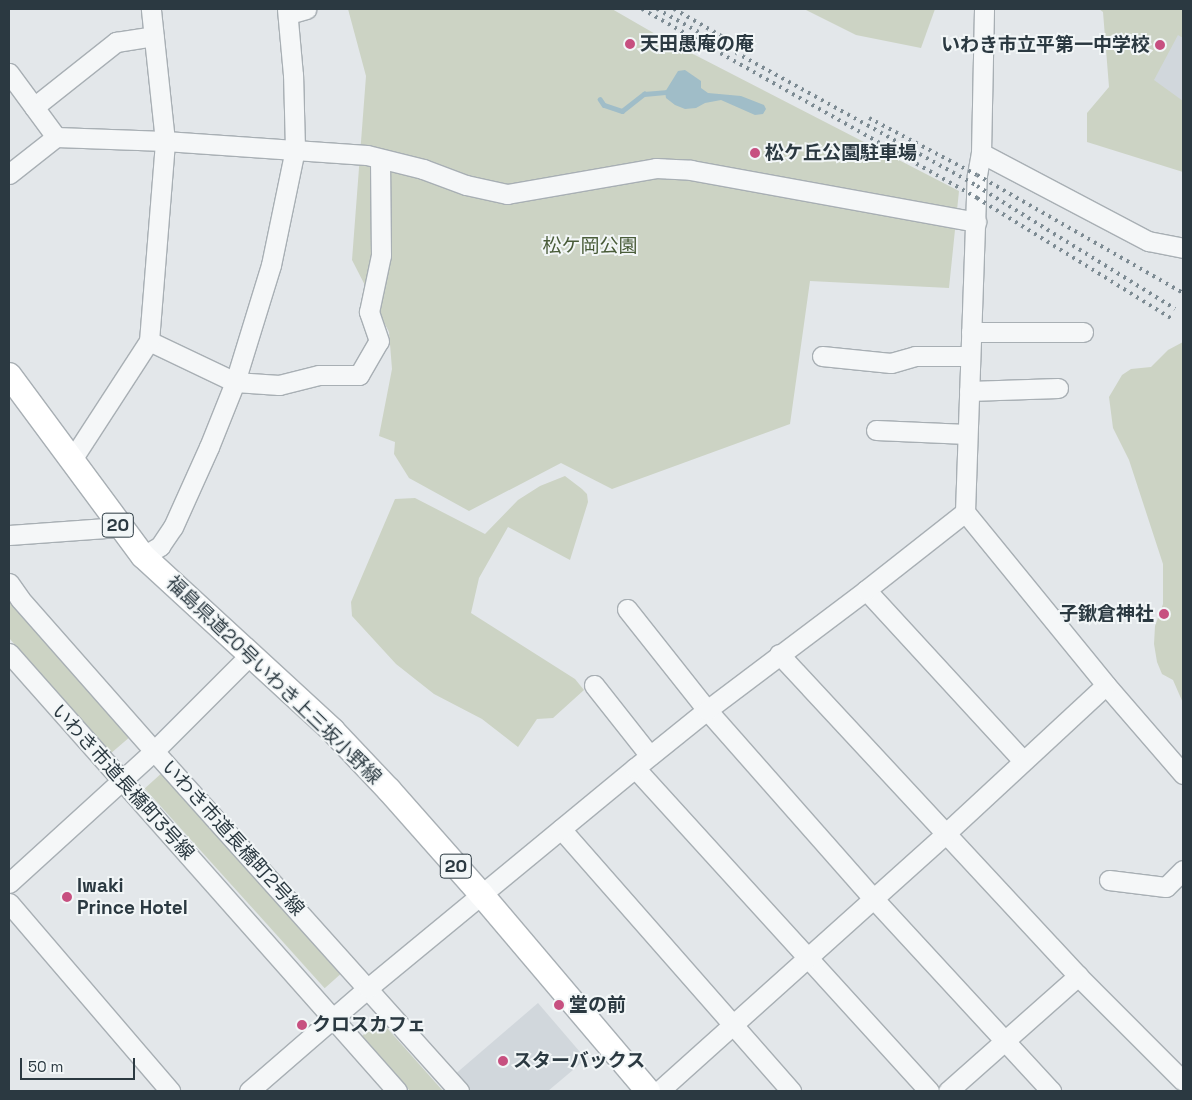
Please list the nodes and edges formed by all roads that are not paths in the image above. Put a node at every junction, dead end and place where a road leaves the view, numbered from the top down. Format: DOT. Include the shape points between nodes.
graph roads {
  1 [pos="151,9"];
  2 [pos="984,9"];
  3 [pos="294,10"];
  4 [pos="154,36"];
  5 [pos="9,73"];
  6 [pos="34,107"];
  7 [pos="56,137"];
  8 [pos="165,141"];
  9 [pos="294,149"];
  10 [pos="981,153"];
  11 [pos="380,159"];
  12 [pos="9,174"];
  13 [pos="976,222"];
  14 [pos="1183,248"];
  15 [pos="971,332"];
  16 [pos="1083,332"];
  17 [pos="149,341"];
  18 [pos="822,356"];
  19 [pos="970,356"];
  20 [pos="9,375"];
  21 [pos="235,382"];
  22 [pos="1058,388"];
  23 [pos="968,391"];
  24 [pos="876,430"];
  25 [pos="967,434"];
  26 [pos="71,461"];
  27 [pos="965,512"];
  28 [pos="120,527"];
  29 [pos="9,535"];
  30 [pos="143,556"];
  31 [pos="9,583"];
  32 [pos="866,590"];
  33 [pos="627,609"];
  34 [pos="9,653"];
  35 [pos="779,654"];
  36 [pos="250,655"];
  37 [pos="594,685"];
  38 [pos="1106,685"];
  39 [pos="707,710"];
  40 [pos="154,751"];
  41 [pos="650,756"];
  42 [pos="1023,761"];
  43 [pos="635,768"];
  44 [pos="1183,774"];
  45 [pos="121,780"];
  46 [pos="561,829"];
  47 [pos="945,834"];
  48 [pos="1183,870"];
  49 [pos="1109,880"];
  50 [pos="9,882"];
  51 [pos="481,894"];
  52 [pos="873,898"];
  53 [pos="9,903"];
  54 [pos="807,957"];
  55 [pos="1078,976"];
  56 [pos="368,988"];
  57 [pos="333,1018"];
  58 [pos="732,1025"];
  59 [pos="1004,1042"];
  60 [pos="1183,1081"];
  61 [pos="170,1091"];
  62 [pos="249,1091"];
  63 [pos="397,1091"];
  64 [pos="459,1091"];
  65 [pos="648,1091"];
  66 [pos="659,1091"];
  67 [pos="791,1091"];
  68 [pos="929,1091"];
  69 [pos="948,1091"];
  70 [pos="1051,1091"];
  1 -- 4 [label="street"];
  2 -- 10 [label="street"];
  3 -- 9 [label="street"];
  4 -- 6 [label="street" via="116,42"];
  4 -- 8 [label="street"];
  5 -- 6 [label="street"];
  6 -- 7 [label="street"];
  7 -- 8 [label="street"];
  7 -- 12 [label="street"];
  8 -- 9 [label="street"];
  8 -- 17 [label="street"];
  9 -- 11 [label="street"];
  9 -- 21 [label="street" via="271,265"];
  10 -- 13 [label="street"];
  10 -- 14 [label="street" via="1148,241"];
  11 -- 13 [label="street" via="507,194 656,168 691,170"];
  11 -- 21 [label="street" via="381,255 369,312 379,342 359,375 319,375 279,385"];
  13 -- 15 [label="street"];
  15 -- 16 [label="street"];
  15 -- 19 [label="street"];
  17 -- 21 [label="street"];
  17 -- 26 [label="street"];
  18 -- 19 [label="street" via="891,363 915,356"];
  19 -- 23 [label="street"];
  20 -- 26 [label="main road, 福島県道20号いわき上三坂小野線 / 20"];
  21 -- 30 [label="street" via="174,527 160,546"];
  22 -- 23 [label="street"];
  23 -- 25 [label="street"];
  24 -- 25 [label="street"];
  25 -- 27 [label="street"];
  26 -- 28 [label="main road, 福島県道20号いわき上三坂小野線 / 20"];
  27 -- 32 [label="street"];
  27 -- 38 [label="street"];
  28 -- 29 [label="street"];
  28 -- 30 [label="main road, 福島県道20号いわき上三坂小野線 / 20"];
  30 -- 36 [label="main road, 福島県道20号いわき上三坂小野線 / 20"];
  31 -- 40 [label="street, いわき市道長橋町2号線"];
  32 -- 35 [label="street"];
  32 -- 42 [label="street"];
  33 -- 39 [label="street"];
  34 -- 45 [label="street, いわき市道長橋町3号線"];
  35 -- 39 [label="street"];
  35 -- 47 [label="street"];
  36 -- 40 [label="street"];
  36 -- 51 [label="main road, 福島県道20号いわき上三坂小野線 / 20" via="332,731"];
  37 -- 41 [label="street"];
  38 -- 42 [label="street"];
  38 -- 44 [label="street"];
  39 -- 41 [label="street"];
  39 -- 52 [label="street"];
  40 -- 45 [label="street"];
  40 -- 56 [label="street, いわき市道長橋町2号線"];
  41 -- 43 [label="street"];
  42 -- 47 [label="street"];
  43 -- 46 [label="street"];
  43 -- 54 [label="street"];
  45 -- 50 [label="street"];
  45 -- 57 [label="street, いわき市道長橋町3号線"];
  46 -- 51 [label="street"];
  46 -- 58 [label="street"];
  47 -- 52 [label="street"];
  47 -- 55 [label="street"];
  48 -- 49 [label="street" via="1166,887"];
  51 -- 56 [label="street"];
  51 -- 65 [label="main road, 福島県道20号いわき上三坂小野線 / 20"];
  52 -- 54 [label="street"];
  52 -- 59 [label="street"];
  53 -- 61 [label="street"];
  54 -- 58 [label="street"];
  54 -- 68 [label="street"];
  55 -- 59 [label="street"];
  55 -- 60 [label="street"];
  56 -- 57 [label="street"];
  56 -- 64 [label="street, いわき市道長橋町2号線"];
  57 -- 62 [label="street"];
  57 -- 63 [label="street, いわき市道長橋町3号線"];
  58 -- 66 [label="street"];
  58 -- 67 [label="street"];
  59 -- 69 [label="street"];
  59 -- 70 [label="street"];
}
